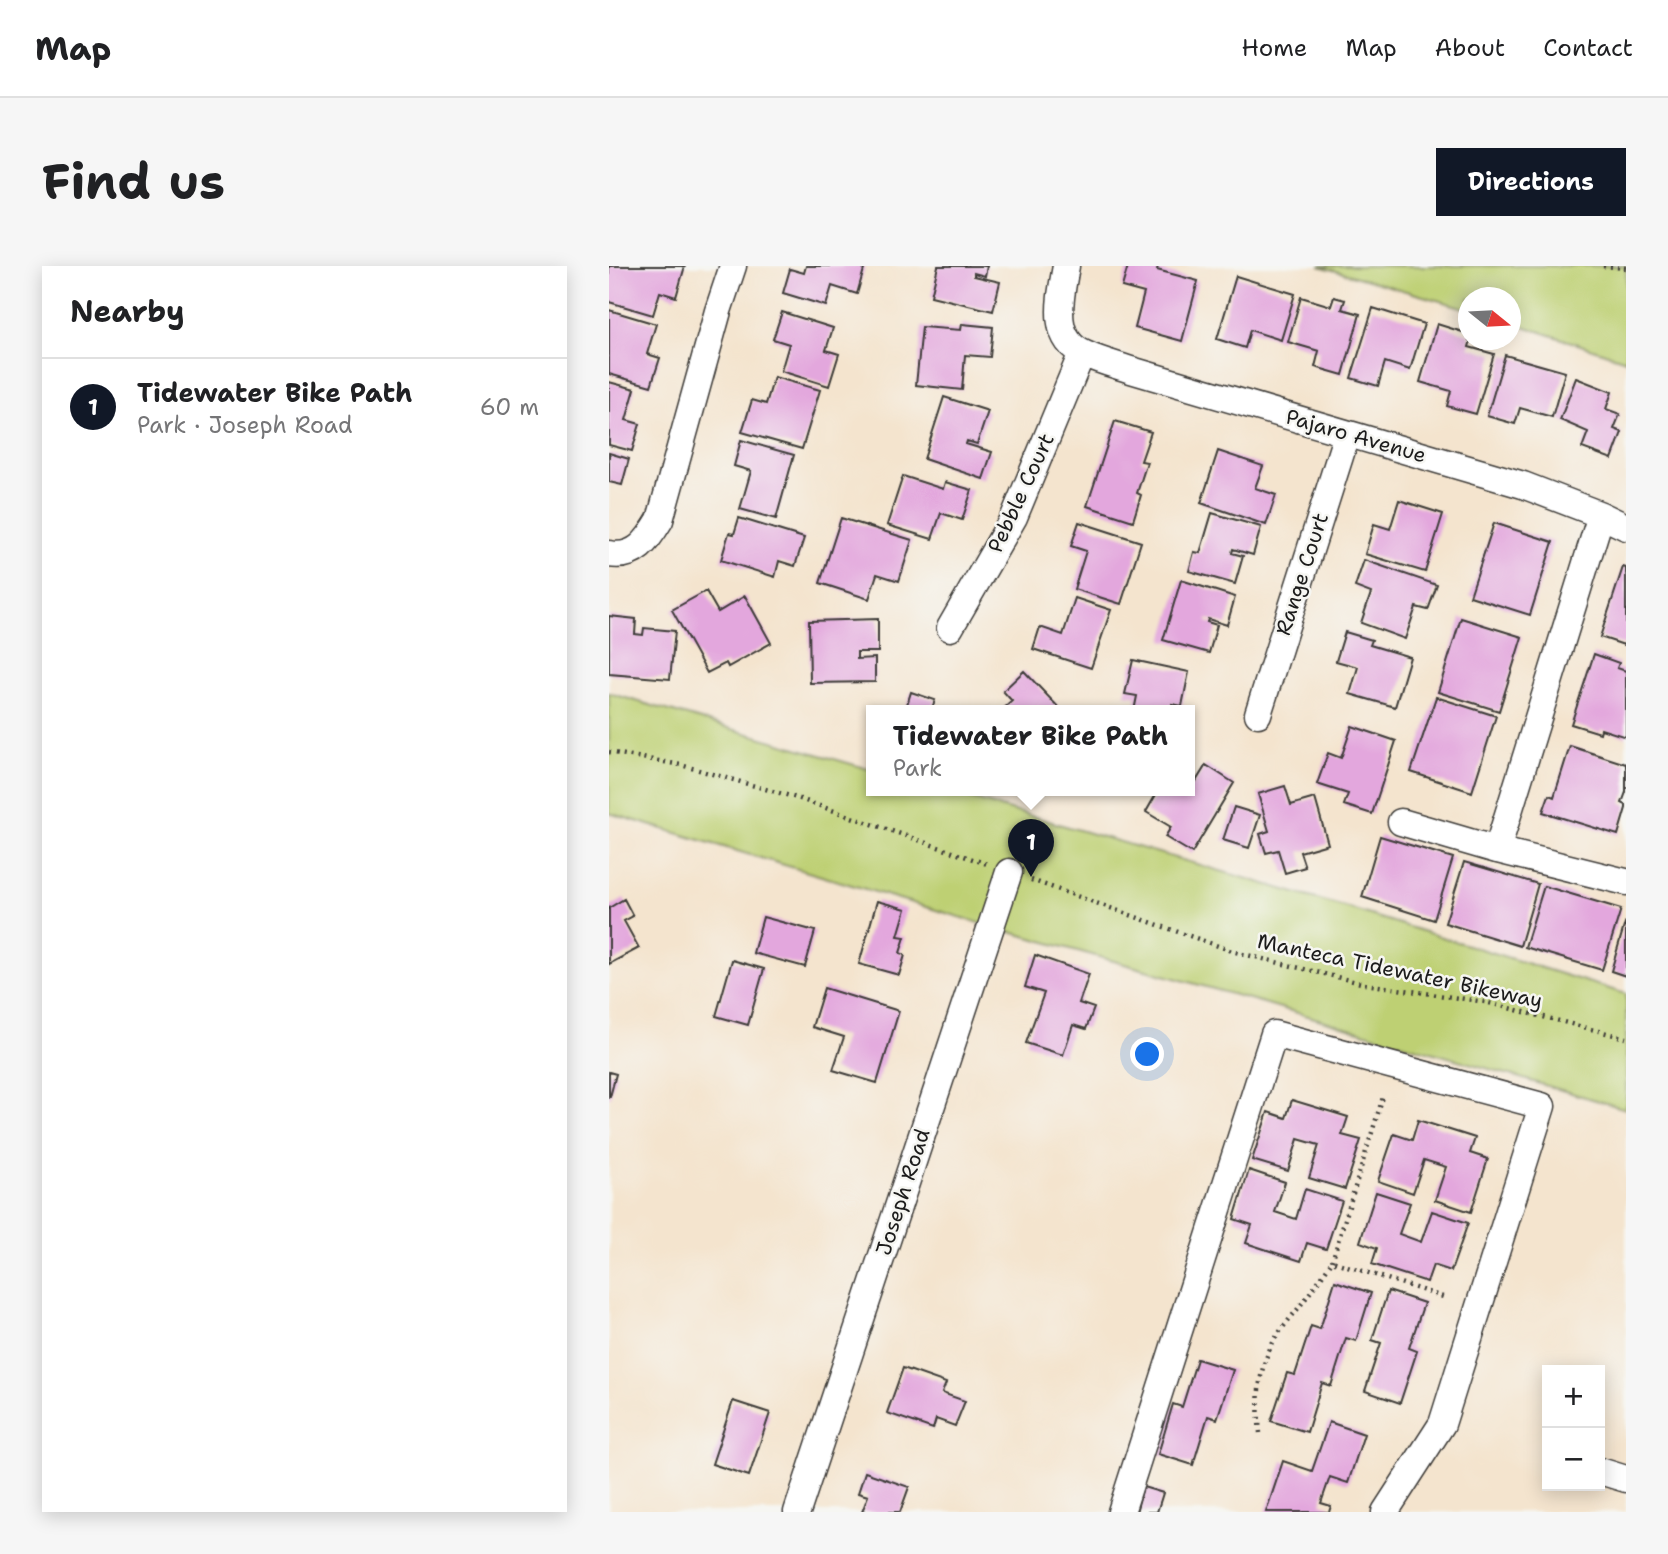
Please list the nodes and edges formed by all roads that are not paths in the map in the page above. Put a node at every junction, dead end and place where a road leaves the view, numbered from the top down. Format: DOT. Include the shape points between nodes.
graph roads {
  1 [pos="733,266"];
  2 [pos="1066,266"];
  3 [pos="1082,354"];
  4 [pos="1347,434"];
  5 [pos="1601,515"];
  6 [pos="1626,527"];
  7 [pos="609,554"];
  8 [pos="950,628"];
  9 [pos="1258,714"];
  10 [pos="1401,822"];
  11 [pos="1497,850"];
  12 [pos="1009,872"];
  13 [pos="1626,882"];
  14 [pos="1605,1473"];
  15 [pos="1626,1479"];
  16 [pos="797,1512"];
  17 [pos="1121,1512"];
  18 [pos="1385,1512"];
  1 -- 7 [label="street" via="660,520 637,550"];
  2 -- 3 [label="street" via="1060,303 1062,333"];
  3 -- 4 [label="street, Pajaro Avenue"];
  3 -- 8 [label="street, Pebble Court" via="1014,517"];
  4 -- 5 [label="street, Pajaro Avenue" via="1523,485"];
  4 -- 9 [label="street, Range Court"];
  5 -- 6 [label="street, Pajaro Avenue"];
  5 -- 11 [label="street"];
  10 -- 11 [label="street"];
  11 -- 13 [label="street"];
  12 -- 16 [label="street, Joseph Road"];
  14 -- 15 [label="street"];
  17 -- 18 [label="street" via="1274,1034 1542,1106 1442,1424"];
}
